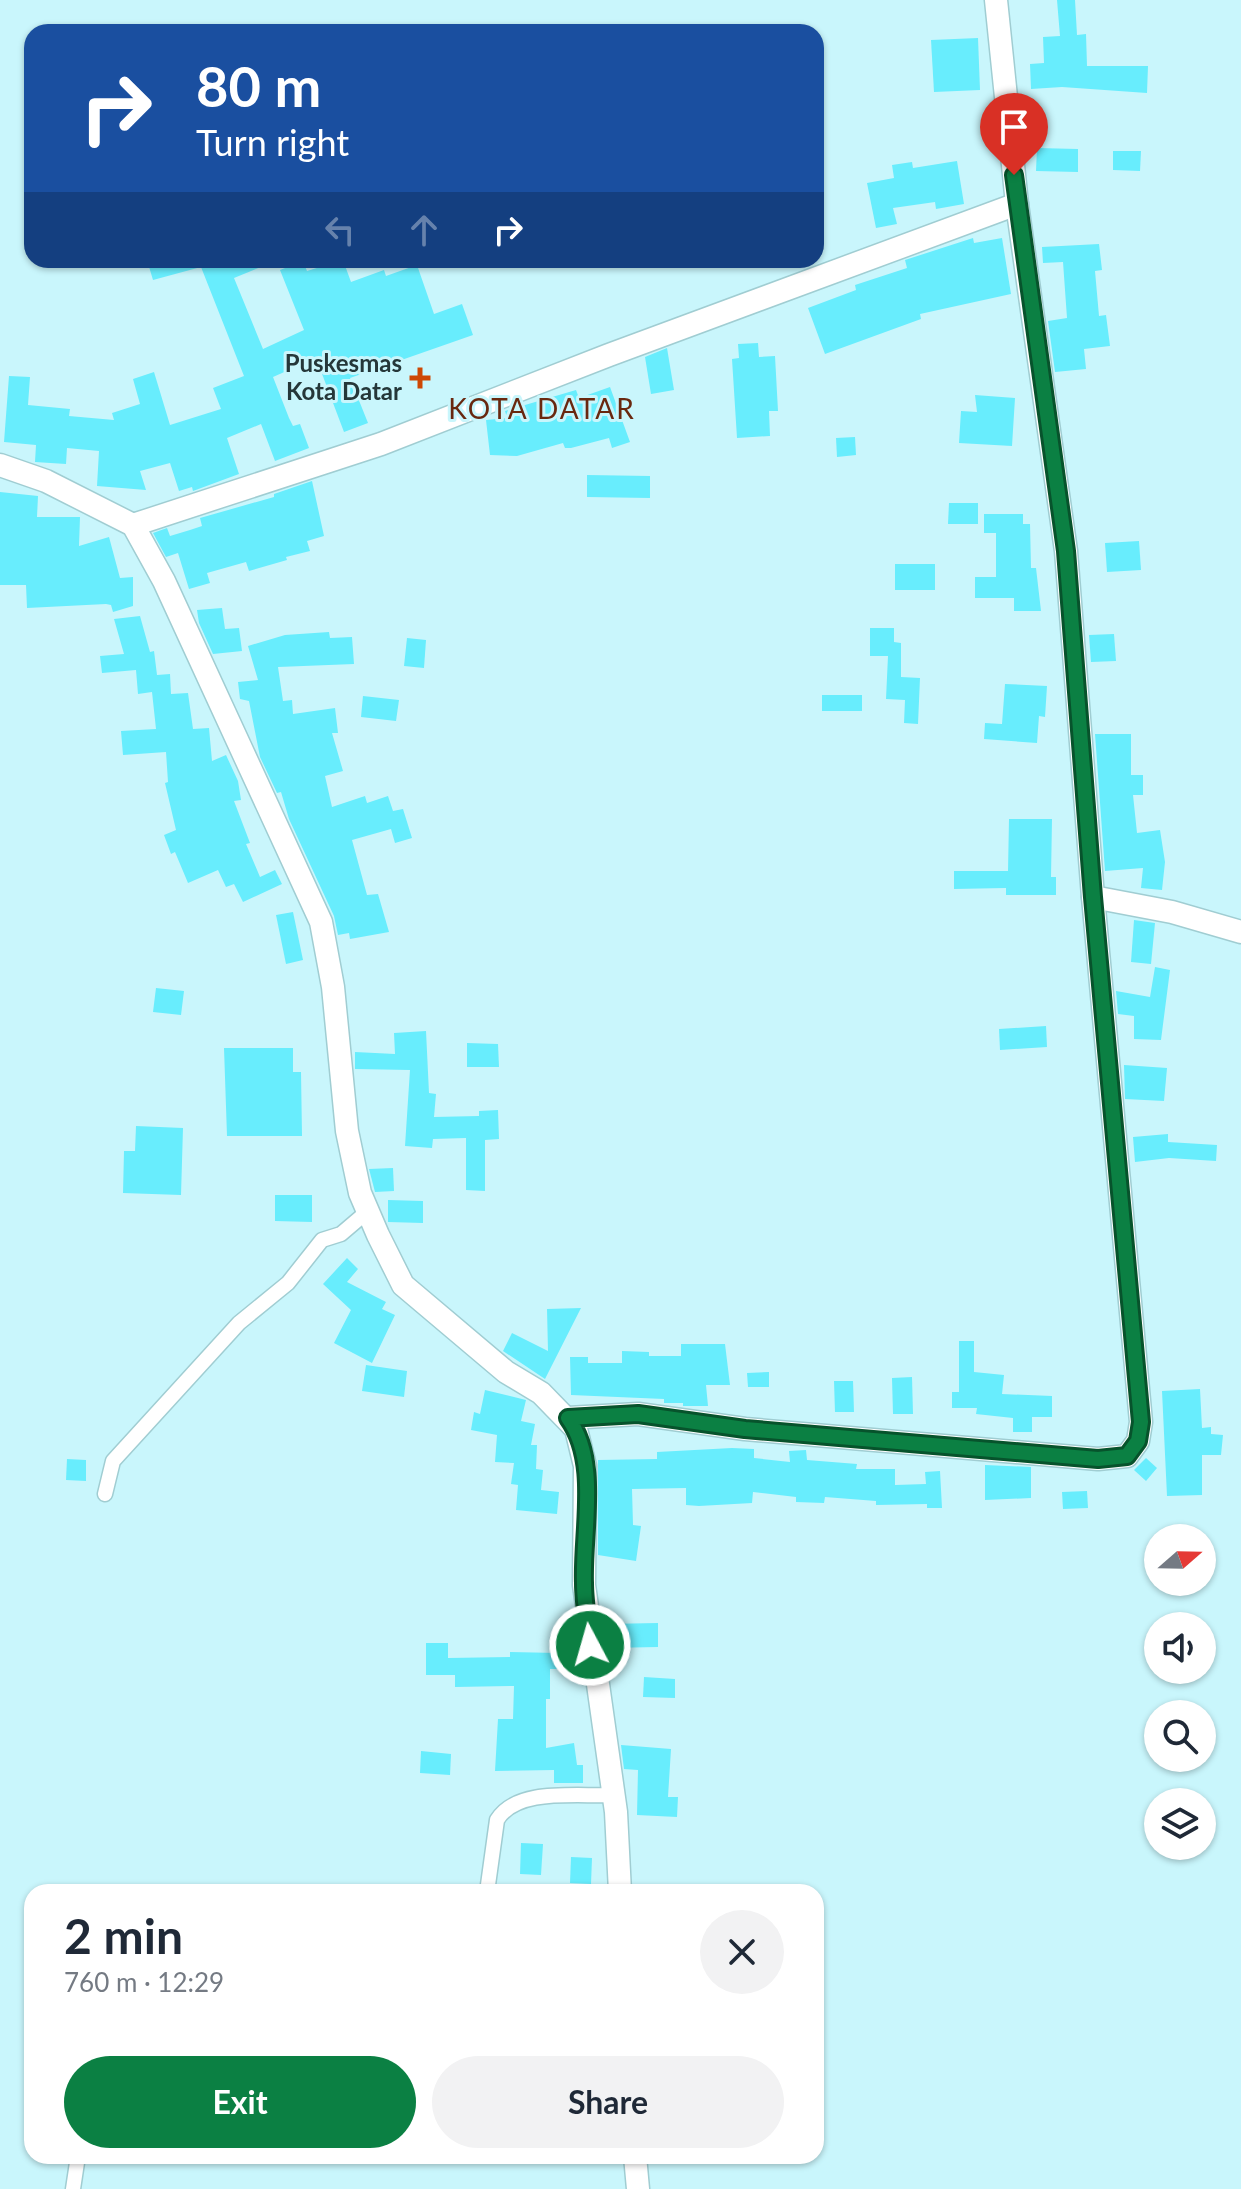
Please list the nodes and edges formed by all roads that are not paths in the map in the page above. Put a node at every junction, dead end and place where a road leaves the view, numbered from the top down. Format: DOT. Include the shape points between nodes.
graph roads {
  1 [pos="996,0"];
  2 [pos="1017,204"];
  3 [pos="0,465"];
  4 [pos="133,525"];
  5 [pos="1093,897"];
  6 [pos="1241,932"];
  7 [pos="368,1211"];
  8 [pos="568,1418"];
  9 [pos="105,1494"];
  10 [pos="614,1795"];
  11 [pos="488,1884"];
  12 [pos="620,1884"];
  13 [pos="77,2164"];
  14 [pos="636,2164"];
  15 [pos="73,2189"];
  16 [pos="638,2189"];
  1 -- 2 [label="street"];
  2 -- 4 [label="street" via="381,444"];
  2 -- 5 [label="street" via="1066,551"];
  3 -- 4 [label="street" via="46,481"];
  4 -- 7 [label="street" via="164,581 321,922 347,1131"];
  5 -- 6 [label="street"];
  5 -- 8 [label="street" via="1141,1422 1138,1441 1127,1456 1098,1459 760,1430 638,1414"];
  7 -- 8 [label="street" via="403,1285"];
  7 -- 9 [label="street" via="341,1234 322,1240 288,1283 239,1323 113,1461"];
  8 -- 10 [label="street" via="584,1452 584,1585"];
  10 -- 11 [label="street" via="519,1800 503,1810"];
  10 -- 12 [label="street"];
  13 -- 15 [label="street"];
  14 -- 16 [label="street"];
}
